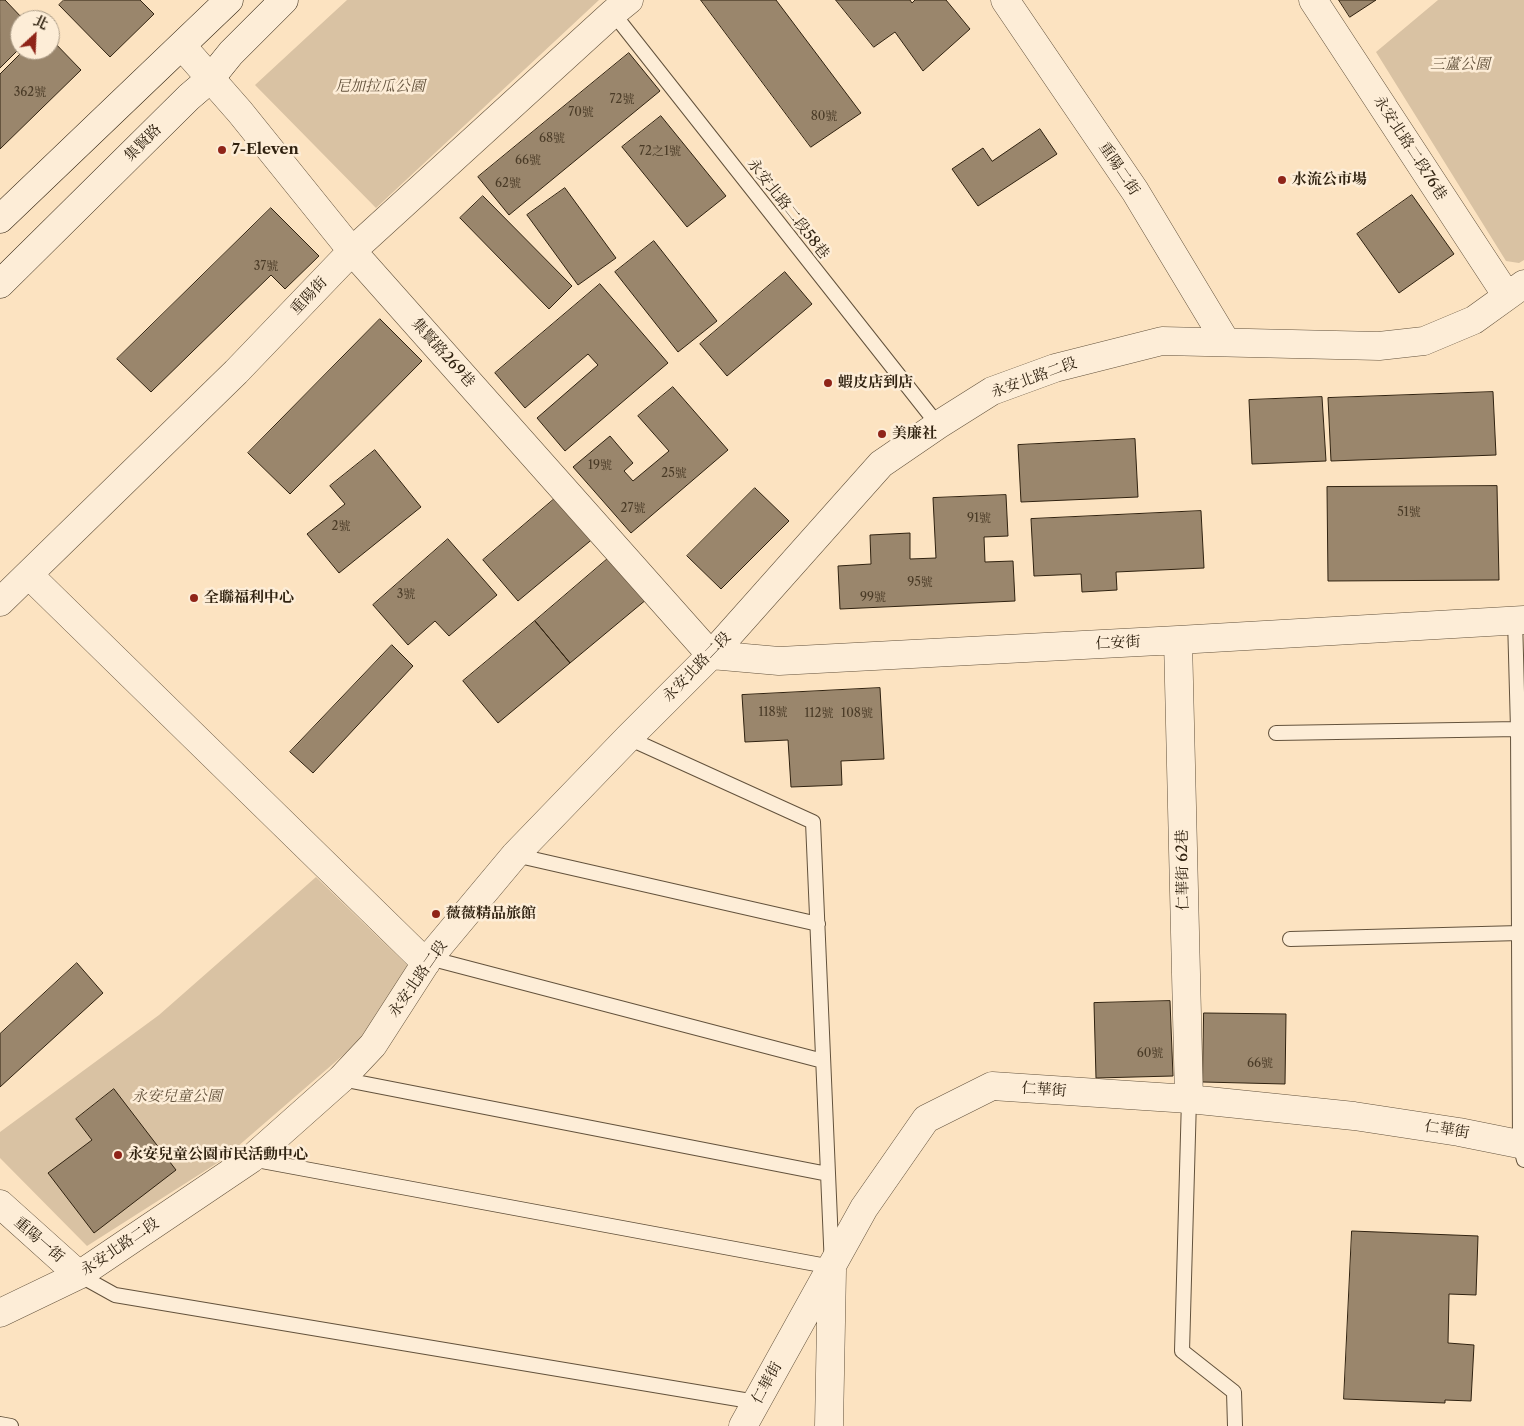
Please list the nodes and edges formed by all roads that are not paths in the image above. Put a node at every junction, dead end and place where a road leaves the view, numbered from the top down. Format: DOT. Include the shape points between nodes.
graph roads {
  1 [pos="230,0"];
  2 [pos="284,0"];
  3 [pos="1005,0"];
  4 [pos="1313,0"];
  5 [pos="621,6"];
  6 [pos="182,46"];
  7 [pos="210,79"];
  8 [pos="0,220"];
  9 [pos="352,251"];
  10 [pos="0,284"];
  11 [pos="1515,290"];
  12 [pos="1226,342"];
  13 [pos="938,425"];
  14 [pos="29,575"];
  15 [pos="0,602"];
  16 [pos="1520,620"];
  17 [pos="1178,640"];
  18 [pos="711,655"];
  19 [pos="1518,730"];
  20 [pos="1276,733"];
  21 [pos="628,738"];
  22 [pos="515,854"];
  23 [pos="818,924"];
  24 [pos="1520,933"];
  25 [pos="1290,939"];
  26 [pos="427,960"];
  27 [pos="823,1062"];
  28 [pos="341,1079"];
  29 [pos="1189,1099"];
  30 [pos="1523,1150"];
  31 [pos="251,1159"];
  32 [pos="828,1174"];
  33 [pos="0,1204"];
  34 [pos="832,1267"];
  35 [pos="79,1275"];
  36 [pos="0,1313"];
  37 [pos="756,1402"];
  38 [pos="0,1424"];
  39 [pos="10,1426"];
  40 [pos="743,1426"];
  41 [pos="829,1426"];
  42 [pos="1235,1426"];
  1 -- 6 [label="street"];
  2 -- 7 [label="street, 集賢路"];
  3 -- 12 [label="street, 重陽二街" via="1135,191"];
  4 -- 11 [label="street, 永安北路二段76巷"];
  5 -- 9 [label="street, 重陽街"];
  5 -- 13 [label="lane, 永安北路二段58巷"];
  6 -- 7 [label="street, 集賢路269巷"];
  6 -- 8 [label="street"];
  7 -- 9 [label="street, 集賢路269巷"];
  7 -- 10 [label="street, 集賢路"];
  9 -- 14 [label="street, 重陽街" via="236,372"];
  9 -- 18 [label="street, 集賢路269巷"];
  11 -- 12 [label="street, 永安北路二段" via="1474,320 1424,342 1379,346"];
  12 -- 13 [label="street, 永安北路二段" via="1162,341 1055,368 992,391"];
  13 -- 18 [label="street, 永安北路二段" via="881,464"];
  14 -- 15 [label="street, 重陽街"];
  14 -- 26 [label="street"];
  16 -- 17 [label="street, 仁安街"];
  16 -- 19 [label="lane"];
  17 -- 18 [label="street, 仁安街" via="779,661"];
  17 -- 29 [label="street, 仁華街 62巷"];
  18 -- 21 [label="street, 永安北路二段"];
  19 -- 20 [label="lane"];
  19 -- 24 [label="lane"];
  21 -- 22 [label="street, 永安北路二段"];
  21 -- 23 [label="lane" via="812,822"];
  22 -- 23 [label="lane"];
  22 -- 26 [label="street, 永安北路二段"];
  23 -- 27 [label="lane"];
  24 -- 25 [label="lane"];
  24 -- 30 [label="lane"];
  26 -- 27 [label="lane"];
  26 -- 28 [label="street, 永安北路二段" via="373,1045"];
  27 -- 32 [label="lane"];
  28 -- 31 [label="street, 永安北路二段"];
  28 -- 32 [label="lane"];
  29 -- 30 [label="street, 仁華街" via="1354,1116 1460,1132"];
  29 -- 34 [label="street, 仁華街" via="992,1086 926,1119 864,1208"];
  29 -- 42 [label="lane" via="1182,1351 1234,1392"];
  31 -- 34 [label="lane"];
  31 -- 35 [label="street, 永安北路二段"];
  32 -- 34 [label="lane"];
  33 -- 35 [label="street, 重陽一街"];
  34 -- 37 [label="street, 仁華街"];
  34 -- 41 [label="street"];
  35 -- 36 [label="street, 永安北路二段"];
  35 -- 37 [label="lane" via="115,1295"];
  37 -- 40 [label="street, 仁華街"];
  38 -- 39 [label="lane"];
}
